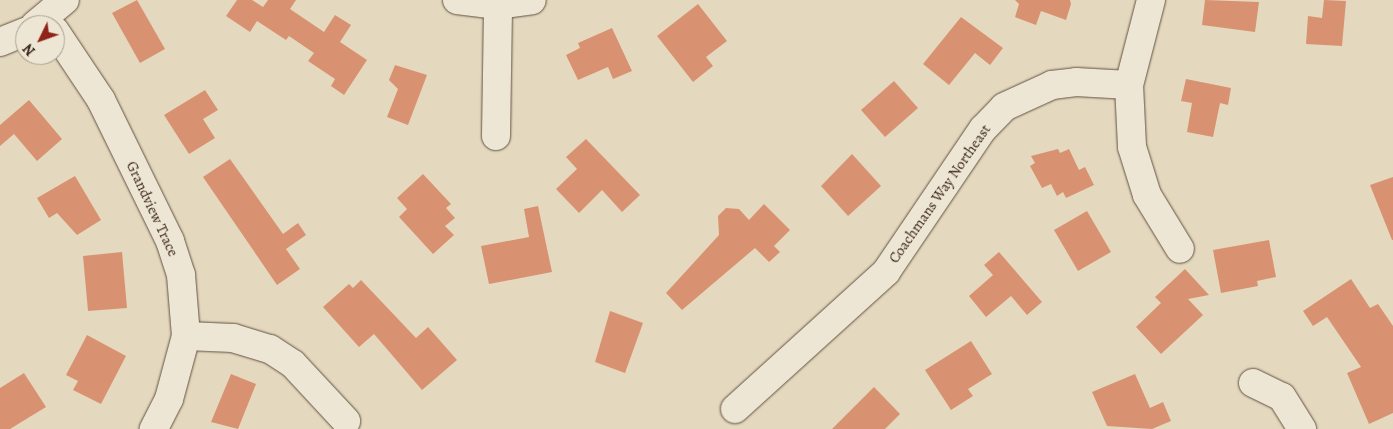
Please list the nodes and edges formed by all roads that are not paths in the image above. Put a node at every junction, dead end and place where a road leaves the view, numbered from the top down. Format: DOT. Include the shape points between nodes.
graph roads {
  1 [pos="65,0"];
  2 [pos="457,0"];
  3 [pos="532,0"];
  4 [pos="1151,0"];
  5 [pos="498,5"];
  6 [pos="52,15"];
  7 [pos="15,36"];
  8 [pos="0,42"];
  9 [pos="65,52"];
  10 [pos="1129,86"];
  11 [pos="496,136"];
  12 [pos="1180,249"];
  13 [pos="186,336"];
  14 [pos="1253,383"];
  15 [pos="735,409"];
  16 [pos="346,421"];
  17 [pos="154,429"];
  18 [pos="1302,429"];
  1 -- 6 [label="street"];
  2 -- 5 [label="street"];
  3 -- 5 [label="street"];
  4 -- 10 [label="street"];
  5 -- 11 [label="street"];
  7 -- 8 [label="street"];
  9 -- 13 [label="street, Grandview Trace" via="90,80 170,241 181,275"];
  10 -- 12 [label="street" via="1132,147 1138,173 1156,214"];
  10 -- 15 [label="street, Coachmans Way Northeast" via="1076,82 1052,86 1004,107 983,130 886,272"];
  13 -- 16 [label="street" via="233,338 270,349 293,364"];
  13 -- 17 [label="street, Grandview Trace" via="170,399"];
  14 -- 18 [label="street" via="1282,397"];
}
